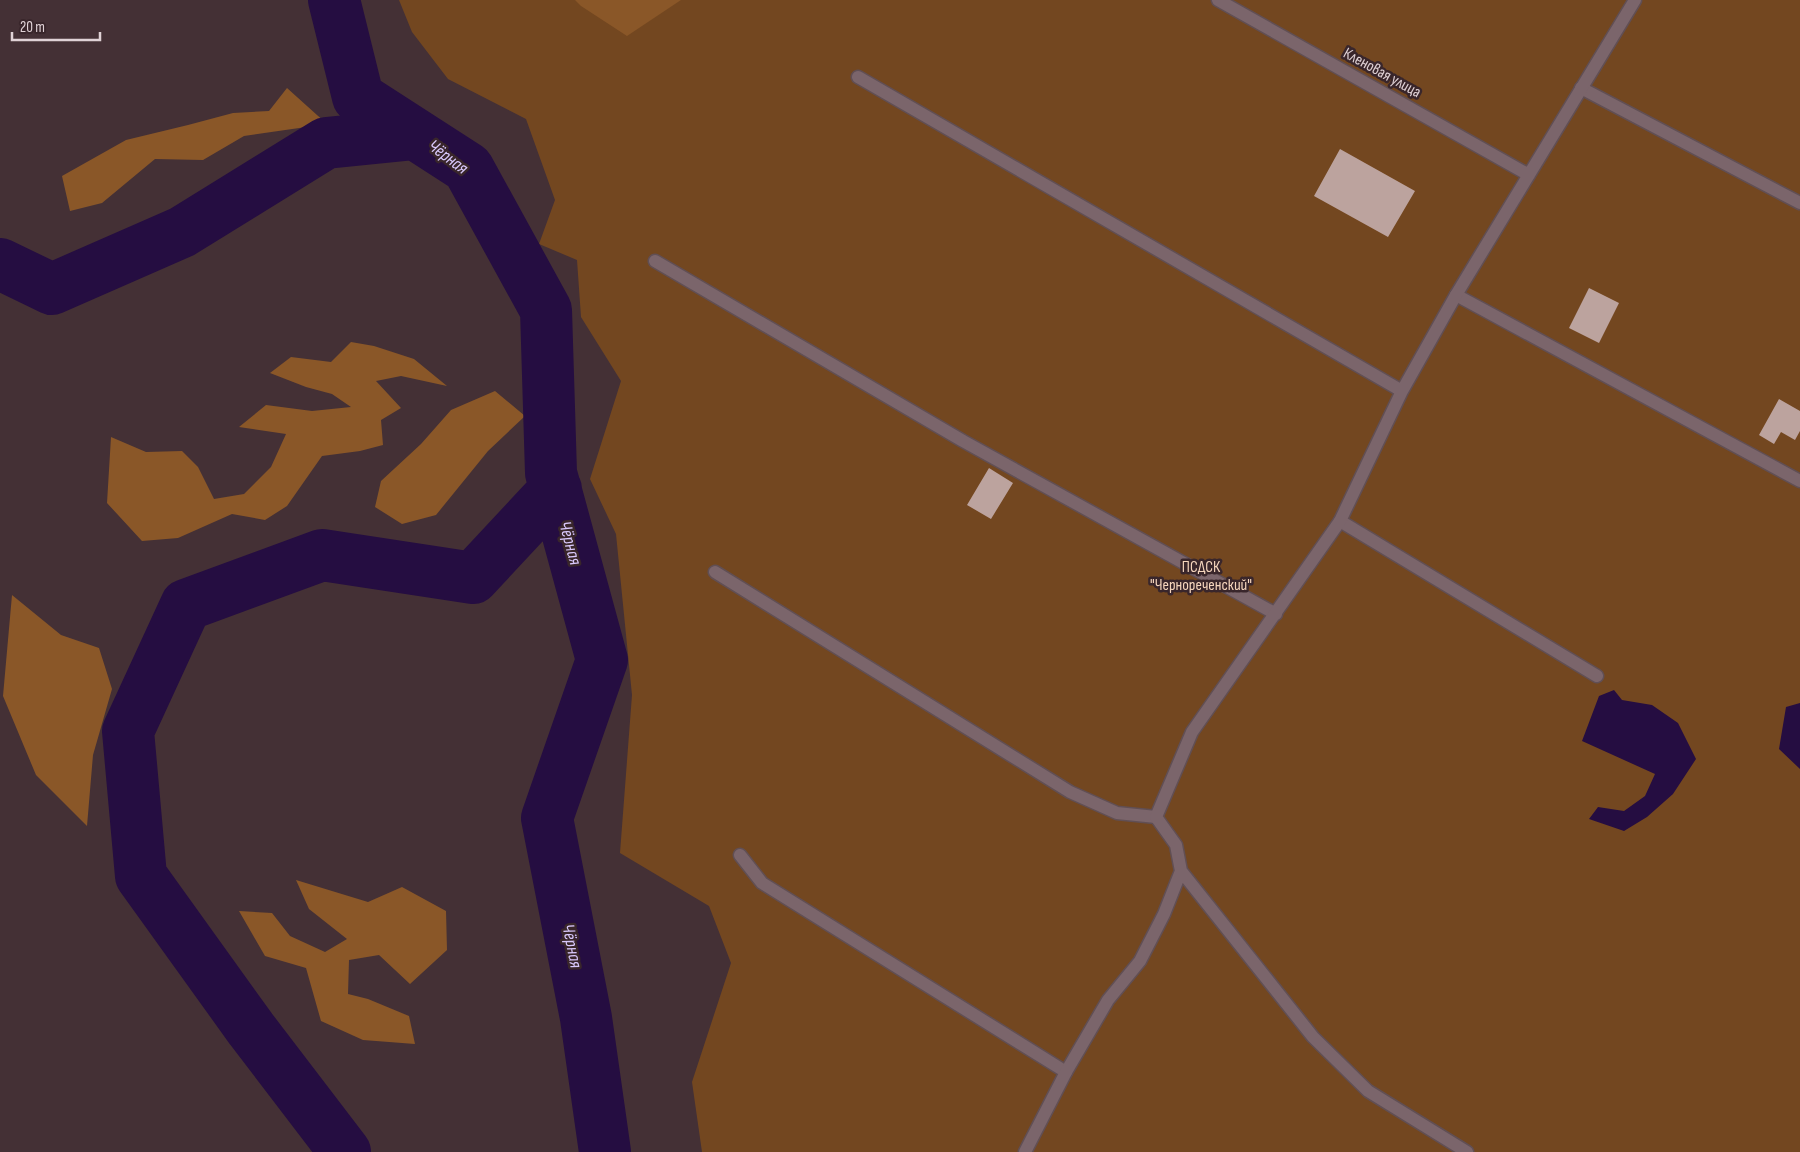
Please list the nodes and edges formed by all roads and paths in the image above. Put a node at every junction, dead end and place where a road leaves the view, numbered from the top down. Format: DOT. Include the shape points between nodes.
graph roads {
  1 [pos="1218,0"];
  2 [pos="1635,0"];
  3 [pos="858,77"];
  4 [pos="1581,88"];
  5 [pos="1529,175"];
  6 [pos="1800,203"];
  7 [pos="655,261"];
  8 [pos="1456,295"];
  9 [pos="1402,391"];
  10 [pos="1800,480"];
  11 [pos="1340,521"];
  12 [pos="715,572"];
  13 [pos="1276,614"];
  14 [pos="1597,676"];
  15 [pos="1156,817"];
  16 [pos="740,855"];
  17 [pos="1181,871"];
  18 [pos="1066,1072"];
  19 [pos="1025,1152"];
  20 [pos="1467,1152"];
  1 -- 5 [label="street, Кленовая улица"];
  2 -- 4 [label="street"];
  3 -- 9 [label="street"];
  4 -- 5 [label="street"];
  4 -- 6 [label="street"];
  5 -- 8 [label="street"];
  7 -- 13 [label="street" via="963,441"];
  8 -- 9 [label="street"];
  8 -- 10 [label="street"];
  9 -- 11 [label="street"];
  11 -- 13 [label="street"];
  11 -- 14 [label="street"];
  12 -- 15 [label="street" via="1070,792 1117,813"];
  13 -- 15 [label="street" via="1192,732"];
  15 -- 17 [label="street" via="1176,845"];
  16 -- 18 [label="street" via="762,884"];
  17 -- 18 [label="street" via="1140,961 1108,1000"];
  17 -- 20 [label="street" via="1313,1037 1368,1091"];
  18 -- 19 [label="street"];
}
